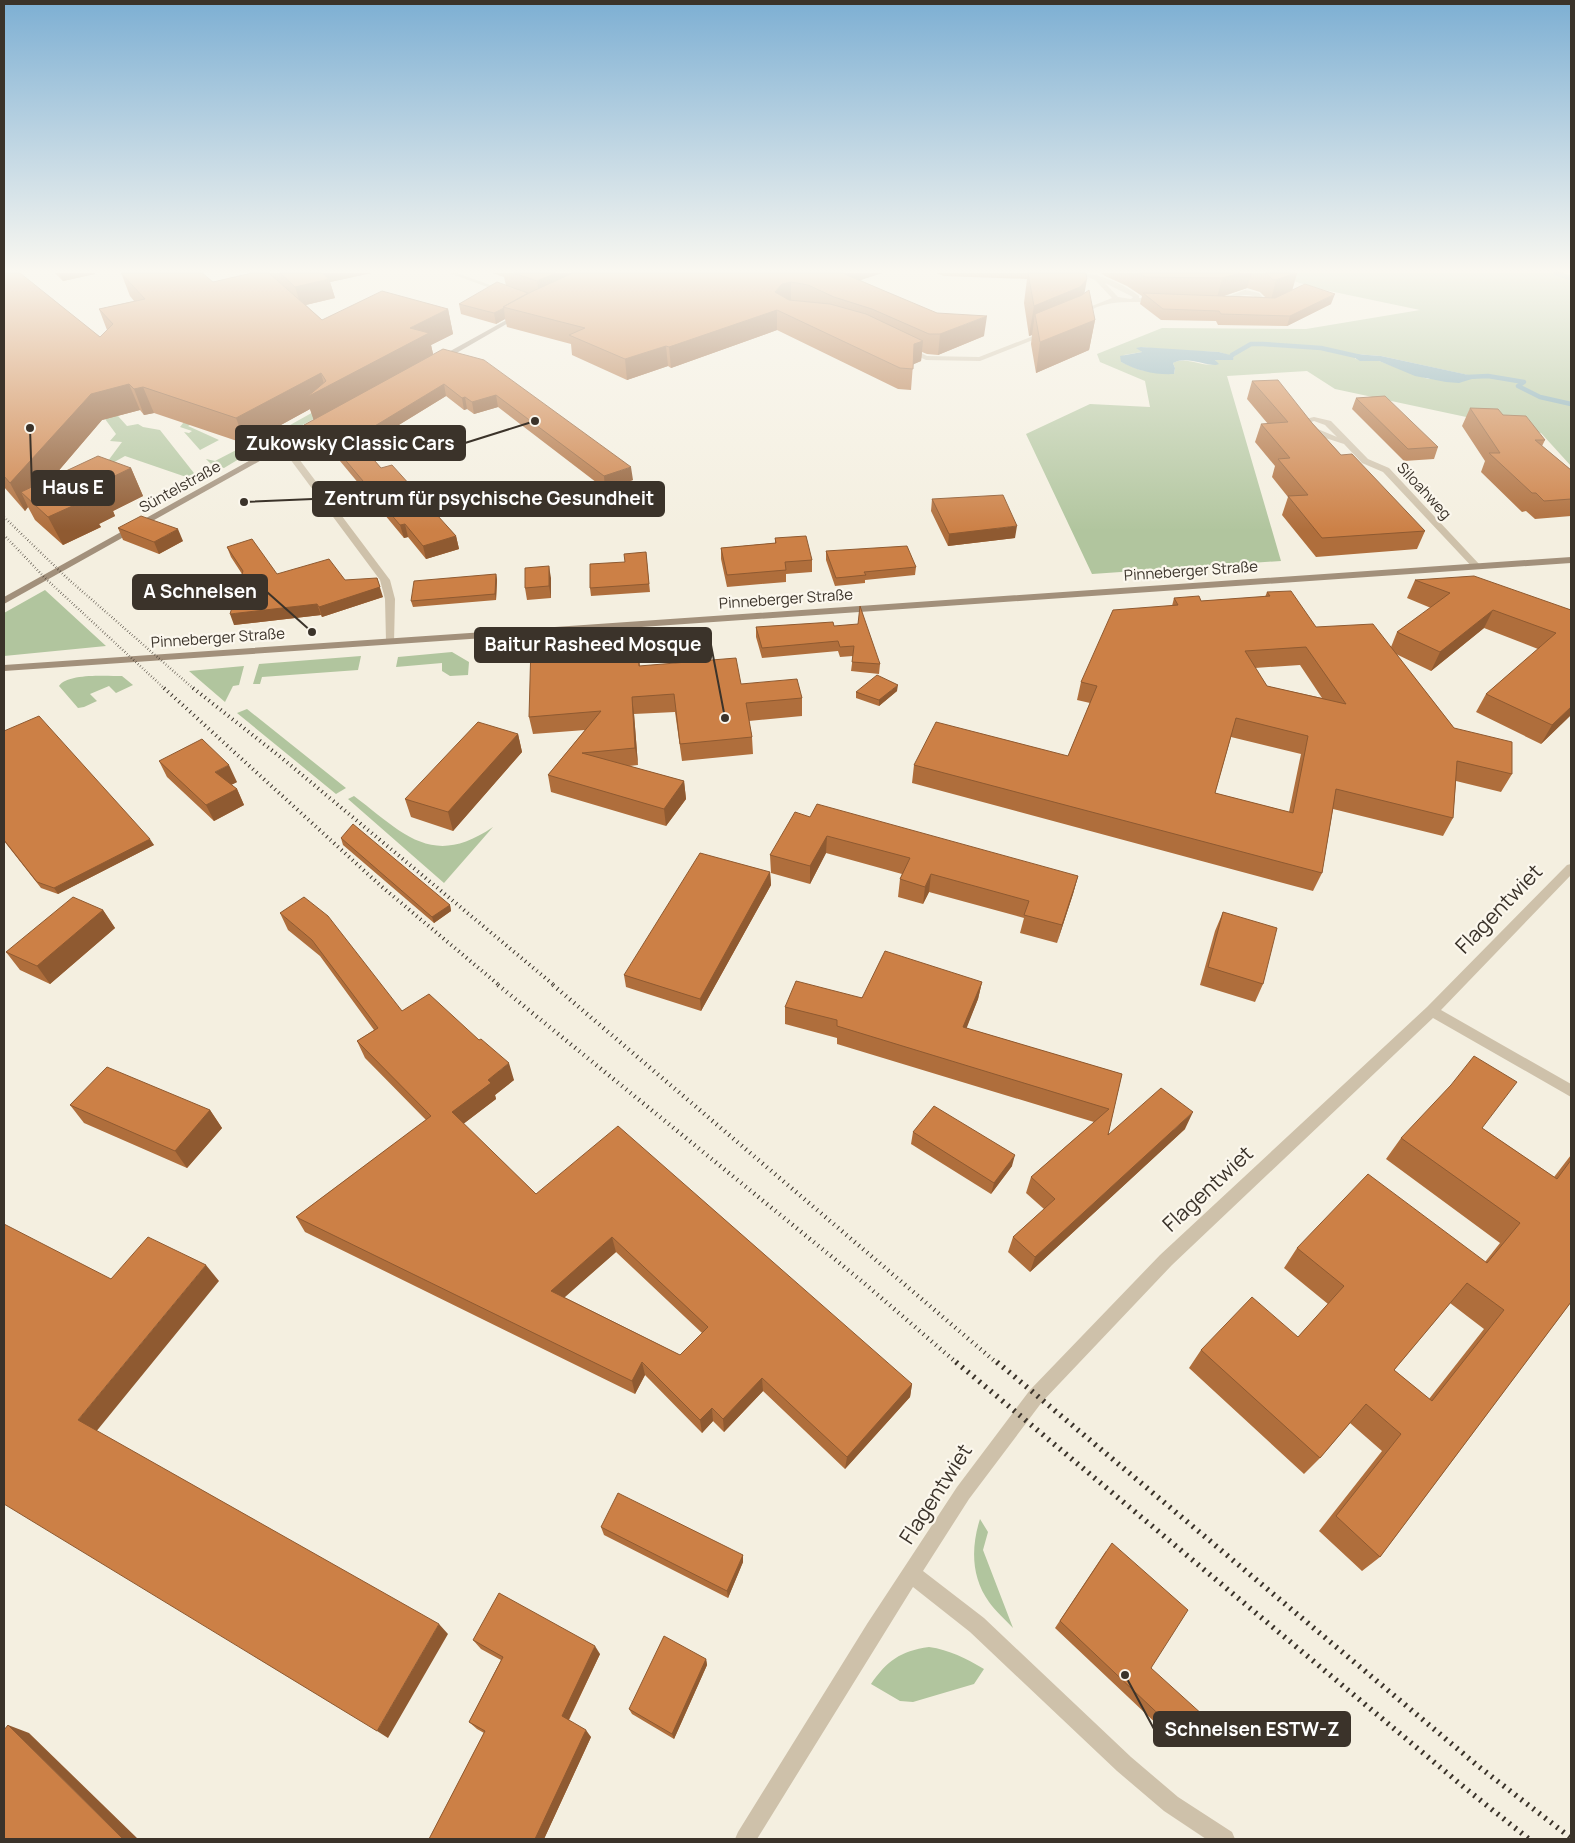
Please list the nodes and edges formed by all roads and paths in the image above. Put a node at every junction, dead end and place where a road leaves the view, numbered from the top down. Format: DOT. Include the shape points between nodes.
graph roads {
  1 [pos="439,359"];
  2 [pos="428,365"];
  3 [pos="330,420"];
  4 [pos="1345,442"];
  5 [pos="275,450"];
  6 [pos="1571,560"];
  7 [pos="1477,567"];
  8 [pos="4,601"];
  9 [pos="391,641"];
  10 [pos="4,668"];
  11 [pos="1571,868"];
  12 [pos="1432,1012"];
  13 [pos="1571,1091"];
  14 [pos="912,1574"];
  15 [pos="745,1839"];
  16 [pos="1226,1839"];
  1 -- 2 [label="main road"];
  3 -- 5 [label="main road, Süntelstraße"];
  4 -- 7 [label="street, Siloahweg" via="1365,460 1386,470"];
  5 -- 8 [label="main road, Süntelstraße"];
  5 -- 9 [label="street" via="292,457 385,580 390,599"];
  6 -- 7 [label="main road, Pinneberger Straße"];
  7 -- 9 [label="main road, Pinneberger Straße"];
  9 -- 10 [label="main road, Pinneberger Straße"];
  11 -- 12 [label="street, Flagentwiet"];
  12 -- 13 [label="street"];
  12 -- 14 [label="street, Flagentwiet" via="1166,1260 1036,1396 963,1493"];
  14 -- 15 [label="street, Flagentwiet"];
  14 -- 16 [label="street, Flagentwiet" via="977,1625 1171,1804"];
}
